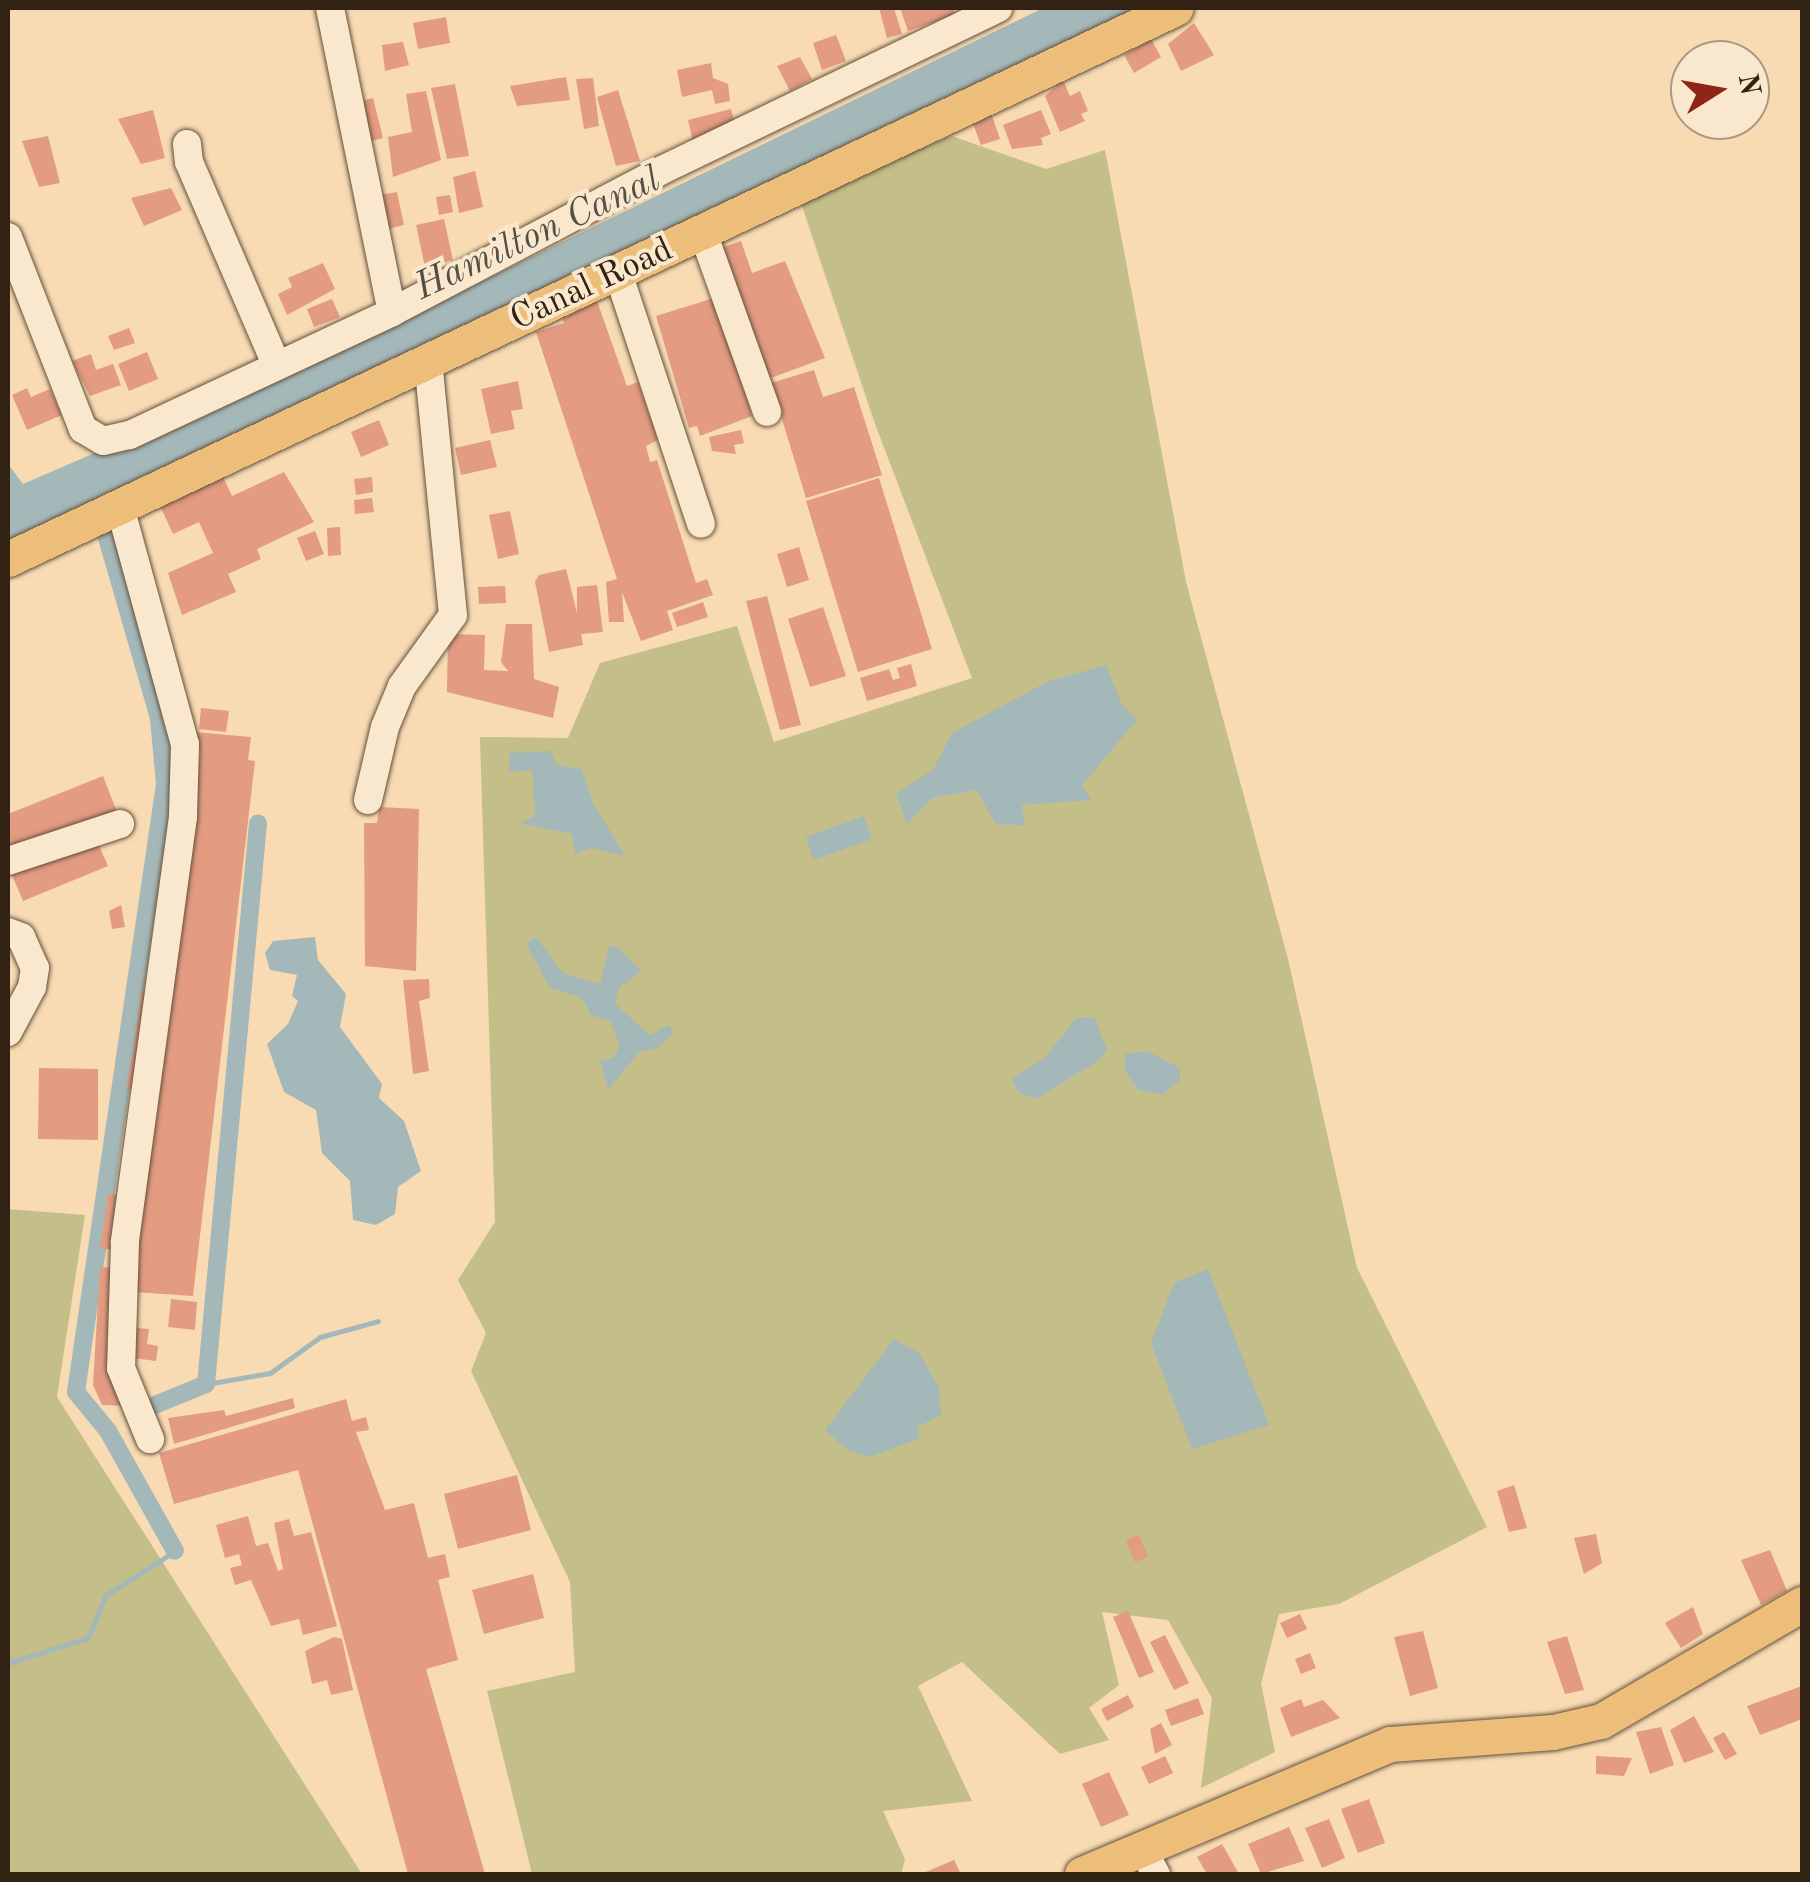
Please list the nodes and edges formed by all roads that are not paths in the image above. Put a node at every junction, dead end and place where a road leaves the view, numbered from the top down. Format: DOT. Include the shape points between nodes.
graph roads {
  1 [pos="330,8"];
  2 [pos="998,8"];
  3 [pos="1176,8"];
  4 [pos="188,144"];
  5 [pos="703,233"];
  6 [pos="8,237"];
  7 [pos="618,273"];
  8 [pos="392,312"];
  9 [pos="428,362"];
  10 [pos="277,366"];
  11 [pos="767,412"];
  12 [pos="120,506"];
  13 [pos="702,524"];
  14 [pos="8,560"];
  15 [pos="368,800"];
  16 [pos="120,824"];
  17 [pos="8,862"];
  18 [pos="8,932"];
  19 [pos="8,1032"];
  20 [pos="150,1439"];
  21 [pos="1802,1604"];
  22 [pos="1149,1861"];
  23 [pos="1082,1874"];
  1 -- 8 [label="street"];
  2 -- 8 [label="street" via="662,170"];
  3 -- 5 [label="main road, Canal Road"];
  4 -- 10 [label="street" via="189,162"];
  5 -- 7 [label="main road, Canal Road"];
  5 -- 11 [label="street"];
  6 -- 10 [label="street" via="83,429 104,441"];
  7 -- 9 [label="main road, Canal Road"];
  7 -- 13 [label="street"];
  8 -- 10 [label="street"];
  9 -- 12 [label="main road, Canal Road"];
  9 -- 15 [label="street" via="453,614 402,686 384,727"];
  12 -- 14 [label="main road, Canal Road"];
  12 -- 20 [label="street" via="185,744 184,817 125,1243 121,1368"];
  16 -- 17 [label="street"];
  18 -- 19 [label="street" via="21,937 35,968"];
  21 -- 22 [label="main road" via="1601,1720 1553,1732 1390,1744"];
  22 -- 23 [label="main road"];
}
